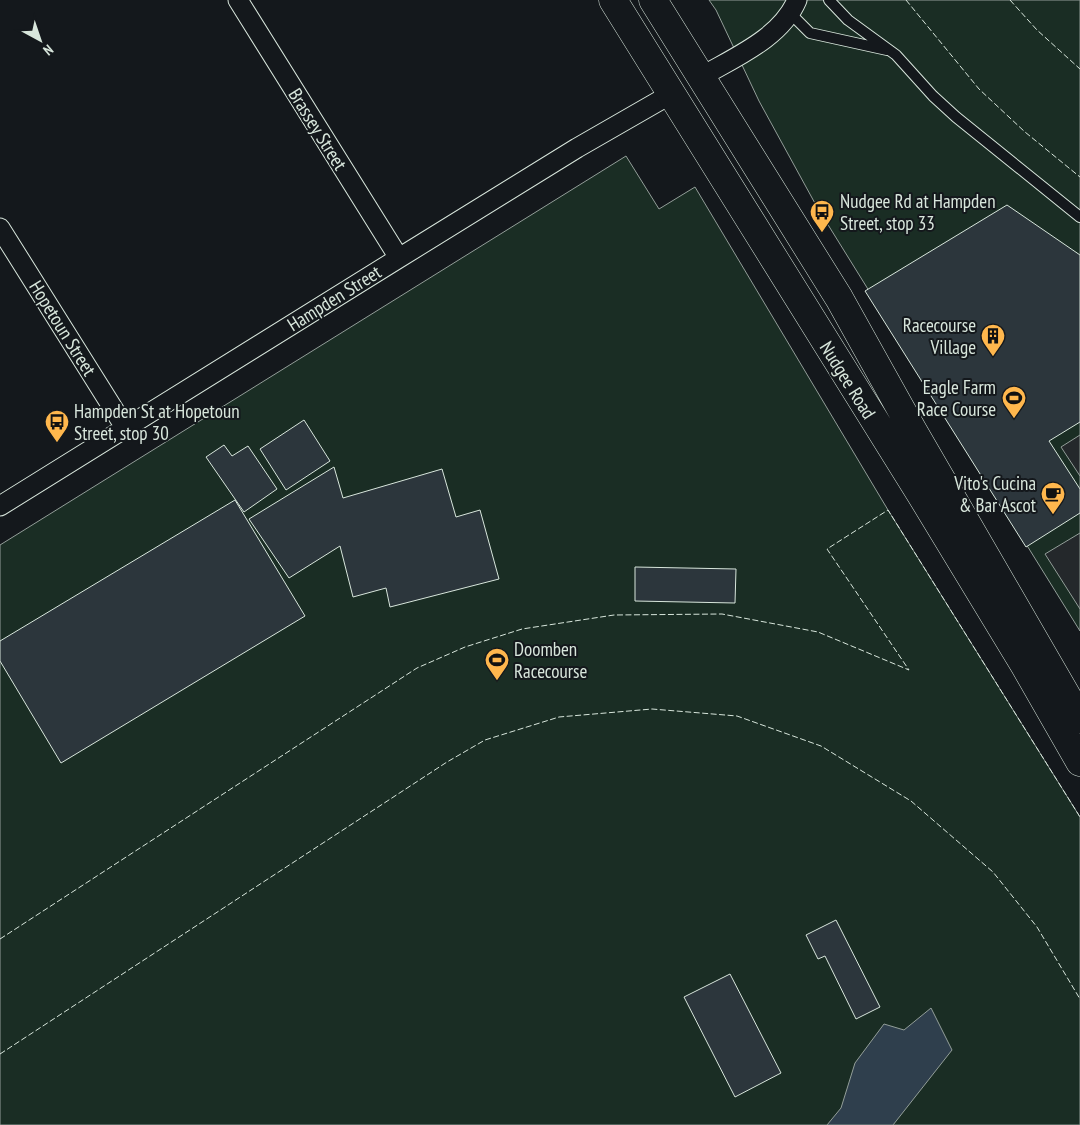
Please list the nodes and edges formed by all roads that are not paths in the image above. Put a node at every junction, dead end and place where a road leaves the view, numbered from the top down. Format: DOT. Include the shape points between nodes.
graph roads {
  1 [pos="238,0"];
  2 [pos="613,0"];
  3 [pos="653,0"];
  4 [pos="829,0"];
  5 [pos="794,7"];
  6 [pos="890,50"];
  7 [pos="701,77"];
  8 [pos="671,94"];
  9 [pos="1080,217"];
  10 [pos="0,228"];
  11 [pos="399,258"];
  12 [pos="126,429"];
  13 [pos="0,506"];
  14 [pos="1073,724"];
  15 [pos="1080,762"];
  1 -- 11 [label="street, Brassey Street"];
  2 -- 8 [label="main road, Nudgee Road"];
  3 -- 7 [label="main road, Nudgee Road"];
  4 -- 6 [label="lane" via="848,20"];
  5 -- 6 [label="lane" via="810,32"];
  5 -- 7 [label="street" via="777,29"];
  6 -- 9 [label="lane" via="956,117"];
  7 -- 8 [label="main road"];
  7 -- 14 [label="main road, Nudgee Road" via="839,298"];
  8 -- 11 [label="street, Hampden Street"];
  8 -- 14 [label="main road, Nudgee Road" via="920,493"];
  10 -- 12 [label="street, Hopetoun Street"];
  11 -- 12 [label="street, Hampden Street"];
  12 -- 13 [label="street, Hampden Street"];
  14 -- 15 [label="main road, Nudgee Road"];
}
